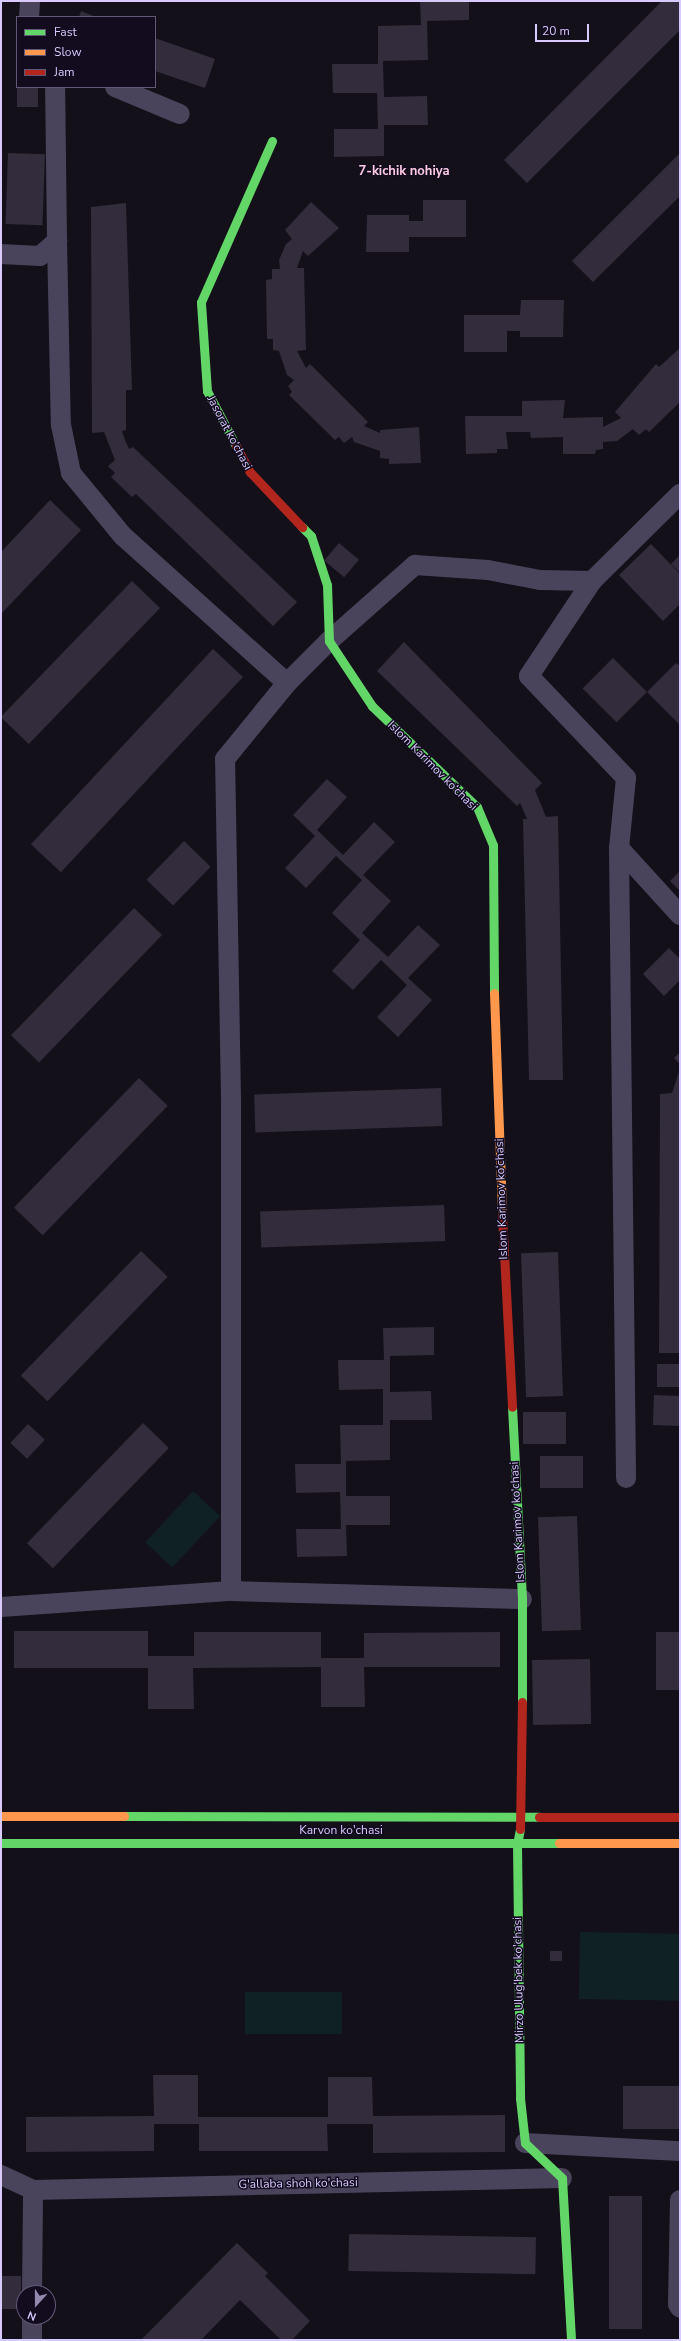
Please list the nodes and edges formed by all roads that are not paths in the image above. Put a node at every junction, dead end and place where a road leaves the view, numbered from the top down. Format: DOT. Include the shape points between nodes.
graph roads {
  1 [pos="30,1"];
  2 [pos="29,16"];
  3 [pos="55,88"];
  4 [pos="117,88"];
  5 [pos="180,114"];
  6 [pos="272,141"];
  7 [pos="57,241"];
  8 [pos="1,254"];
  9 [pos="680,494"];
  10 [pos="592,581"];
  11 [pos="329,641"];
  12 [pos="287,683"];
  13 [pos="619,848"];
  14 [pos="680,915"];
  15 [pos="626,1478"];
  16 [pos="231,1591"];
  17 [pos="522,1599"];
  18 [pos="1,1607"];
  19 [pos="1,1816"];
  20 [pos="522,1817"];
  21 [pos="680,1817"];
  22 [pos="1,1842"];
  23 [pos="680,1843"];
  24 [pos="517,1844"];
  25 [pos="525,2143"];
  26 [pos="680,2151"];
  27 [pos="1,2175"];
  28 [pos="562,2178"];
  29 [pos="33,2190"];
  30 [pos="680,2200"];
  31 [pos="32,2285"];
  32 [pos="680,2308"];
  33 [pos="32,2325"];
  34 [pos="32,2340"];
  35 [pos="571,2340"];
  1 -- 2 [label="street"];
  3 -- 7 [label="street"];
  4 -- 5 [label="street"];
  6 -- 11 [label="street, Jasorat ko‘chasi" via="201,302 207,391 250,472 311,536 327,585"];
  7 -- 8 [label="street" via="40,256"];
  7 -- 12 [label="street" via="60,425 71,473 122,536"];
  9 -- 10 [label="street"];
  10 -- 11 [label="street" via="540,580 488,570 415,565"];
  10 -- 13 [label="street" via="529,676 626,778"];
  11 -- 12 [label="street"];
  11 -- 17 [label="street, Islom Karimov ko‘chasi" via="372,706 477,808 493,845 492,946 502,1221"];
  12 -- 16 [label="street" via="224,759 231,1100"];
  13 -- 14 [label="street"];
  13 -- 15 [label="street"];
  16 -- 17 [label="street"];
  16 -- 18 [label="street"];
  17 -- 20 [label="street, Islom Karimov ko‘chasi"];
  19 -- 20 [label="street"];
  20 -- 21 [label="street"];
  20 -- 24 [label="street, Mirzo Ulug'bek ko'chasi"];
  22 -- 24 [label="street, Karvon ko'chasi"];
  23 -- 24 [label="street, Karvon ko'chasi"];
  24 -- 25 [label="street, Mirzo Ulug'bek ko'chasi" via="520,2098"];
  25 -- 26 [label="street"];
  25 -- 28 [label="street"];
  27 -- 29 [label="street, G'allaba shoh ko'chasi"];
  28 -- 29 [label="street, G'allaba shoh ko'chasi"];
  28 -- 35 [label="street"];
  29 -- 31 [label="street"];
  30 -- 32 [label="street"];
  33 -- 34 [label="street"];
}
